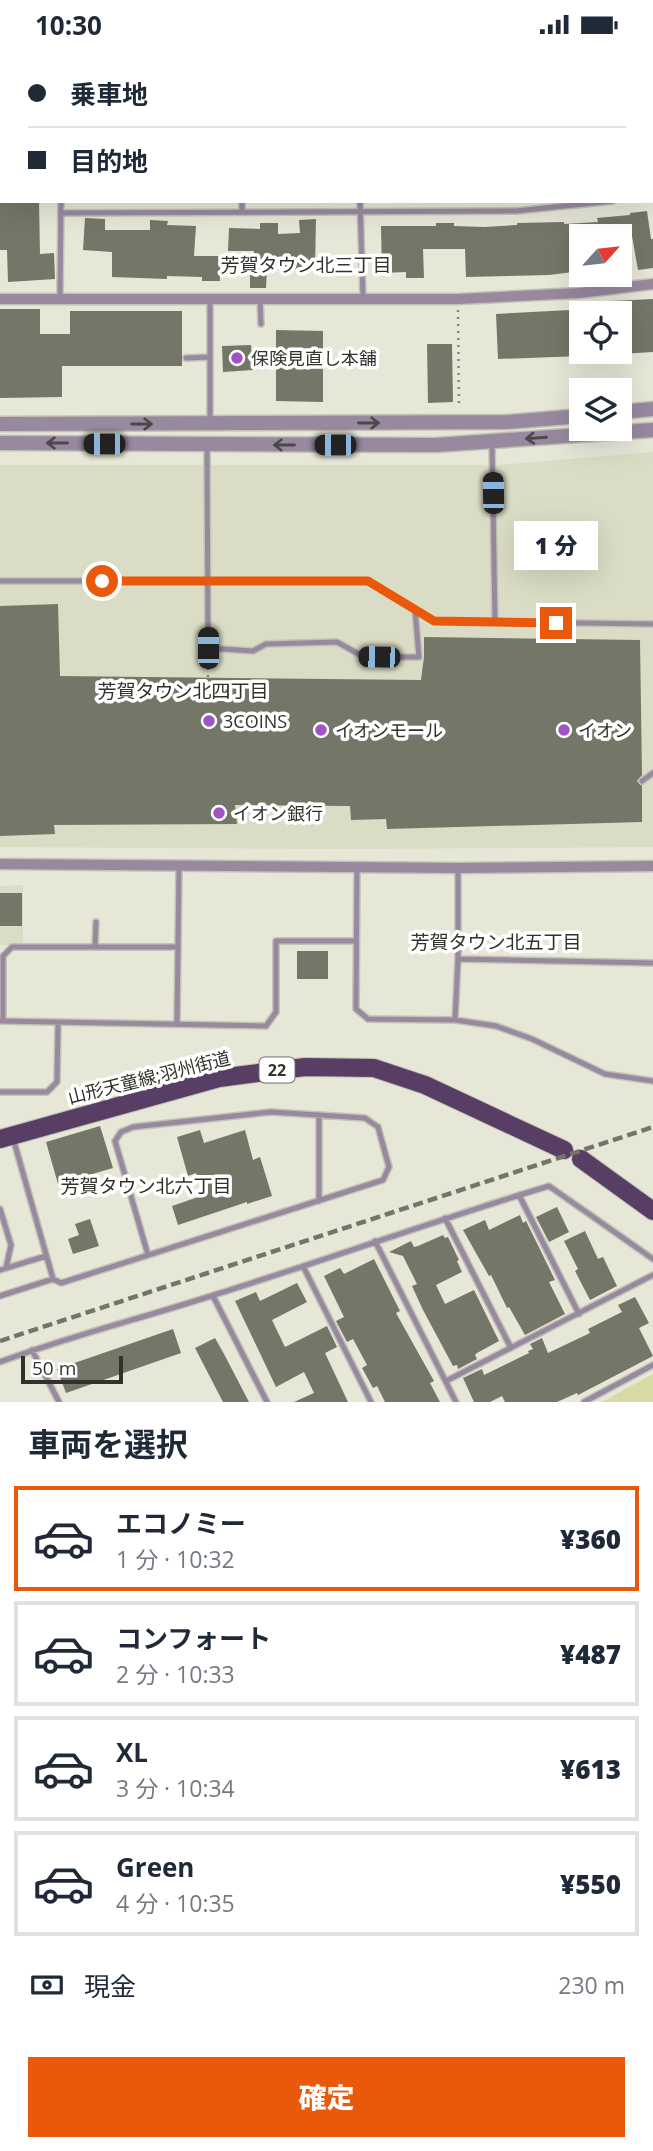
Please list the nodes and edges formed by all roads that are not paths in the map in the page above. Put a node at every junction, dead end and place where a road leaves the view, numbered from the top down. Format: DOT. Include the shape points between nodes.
graph roads {
  1 [pos="61,203"];
  2 [pos="242,203"];
  3 [pos="360,203"];
  4 [pos="516,203"];
  5 [pos="594,203"];
  6 [pos="516,211"];
  7 [pos="242,212"];
  8 [pos="360,212"];
  9 [pos="61,213"];
  10 [pos="653,284"];
  11 [pos="260,298"];
  12 [pos="363,298"];
  13 [pos="0,299"];
  14 [pos="60,299"];
  15 [pos="210,299"];
  16 [pos="261,324"];
  17 [pos="210,357"];
  18 [pos="186,358"];
  19 [pos="653,409"];
  20 [pos="632,411"];
  21 [pos="569,417"];
  22 [pos="0,424"];
  23 [pos="210,424"];
  24 [pos="653,430"];
  25 [pos="492,441"];
  26 [pos="0,443"];
  27 [pos="207,444"];
  28 [pos="0,581"];
  29 [pos="208,581"];
  30 [pos="415,610"];
  31 [pos="495,622"];
  32 [pos="653,624"];
  33 [pos="653,773"];
  34 [pos="642,781"];
  35 [pos="0,864"];
  36 [pos="179,864"];
  37 [pos="653,866"];
  38 [pos="357,867"];
  39 [pos="458,868"];
  40 [pos="96,922"];
  41 [pos="356,941"];
  42 [pos="95,947"];
  43 [pos="177,947"];
  44 [pos="458,959"];
  45 [pos="653,963"];
  46 [pos="455,1020"];
  47 [pos="1,1021"];
  48 [pos="58,1023"];
  49 [pos="177,1023"];
  50 [pos="653,1081"];
  51 [pos="0,1091"];
  52 [pos="319,1115"];
  53 [pos="6,1137"];
  54 [pos="564,1150"];
  55 [pos="581,1159"];
  56 [pos="519,1195"];
  57 [pos="319,1201"];
  58 [pos="0,1209"];
  59 [pos="653,1211"];
  60 [pos="445,1218"];
  61 [pos="375,1241"];
  62 [pos="148,1255"];
  63 [pos="46,1256"];
  64 [pos="653,1259"];
  65 [pos="303,1266"];
  66 [pos="3,1269"];
  67 [pos="653,1275"];
  68 [pos="53,1279"];
  69 [pos="0,1296"];
  70 [pos="214,1296"];
  71 [pos="579,1314"];
  72 [pos="511,1348"];
  73 [pos="32,1350"];
  74 [pos="0,1362"];
  75 [pos="653,1365"];
  76 [pos="446,1381"];
  77 [pos="59,1402"];
  78 [pos="267,1402"];
  79 [pos="371,1402"];
  80 [pos="456,1402"];
  81 [pos="584,1402"];
  1 -- 9 [label="lane"];
  2 -- 7 [label="lane"];
  3 -- 8 [label="lane"];
  4 -- 6 [label="lane"];
  5 -- 6 [label="lane"];
  6 -- 8 [label="lane"];
  7 -- 8 [label="lane"];
  7 -- 9 [label="lane"];
  8 -- 12 [label="lane"];
  9 -- 14 [label="lane"];
  10 -- 12 [label="street" via="458,299"];
  11 -- 12 [label="street"];
  11 -- 15 [label="street"];
  11 -- 16 [label="lane"];
  13 -- 14 [label="street"];
  14 -- 15 [label="street"];
  15 -- 17 [label="lane"];
  17 -- 18 [label="lane"];
  17 -- 23 [label="lane"];
  19 -- 20 [label="street"];
  23 -- 21 [label="street, one-way" via="459,423"];
  22 -- 23 [label="street, one-way"];
  24 -- 25 [label="street, one-way"];
  25 -- 27 [label="street, one-way"];
  25 -- 31 [label="lane"];
  27 -- 26 [label="street, one-way"];
  27 -- 29 [label="lane"];
  28 -- 29 [label="lane"];
  29 -- 30 [label="lane" via="368,581"];
  29 -- 30 [label="lane" via="208,648 253,651 266,644 337,642 364,657 419,657"];
  30 -- 31 [label="lane" via="434,621"];
  31 -- 32 [label="lane"];
  33 -- 34 [label="lane"];
  35 -- 36 [label="street"];
  36 -- 38 [label="street"];
  36 -- 43 [label="lane"];
  37 -- 39 [label="street"];
  38 -- 39 [label="street"];
  38 -- 41 [label="lane"];
  39 -- 44 [label="lane"];
  40 -- 42 [label="lane"];
  41 -- 46 [label="lane" via="356,1009 368,1019"];
  41 -- 49 [label="lane" via="276,940 276,1012 266,1026"];
  42 -- 43 [label="lane"];
  42 -- 47 [label="lane" via="12,947 3,956"];
  43 -- 49 [label="lane"];
  44 -- 45 [label="lane"];
  44 -- 46 [label="lane"];
  46 -- 50 [label="lane" via="520,1035 605,1074"];
  47 -- 48 [label="lane"];
  48 -- 49 [label="lane"];
  48 -- 51 [label="lane" via="57,1082 47,1092"];
  52 -- 57 [label="lane"];
  52 -- 57 [label="lane" via="365,1118 378,1128 389,1167 383,1180"];
  52 -- 62 [label="lane" via="271,1112 121,1132 115,1141"];
  53 -- 54 [label="main road, 山形天童線;羽州街道 / 22" via="219,1078 305,1067 374,1068 425,1085"];
  53 -- 63 [label="lane"];
  55 -- 59 [label="main road"];
  56 -- 60 [label="lane"];
  56 -- 64 [label="lane" via="549,1186"];
  56 -- 71 [label="lane"];
  57 -- 62 [label="lane"];
  58 -- 66 [label="lane" via="11,1245"];
  60 -- 61 [label="lane"];
  60 -- 72 [label="lane"];
  61 -- 65 [label="lane"];
  61 -- 76 [label="lane"];
  62 -- 68 [label="lane" via="61,1283"];
  63 -- 66 [label="lane"];
  63 -- 68 [label="lane"];
  65 -- 70 [label="lane"];
  65 -- 79 [label="lane"];
  67 -- 71 [label="lane"];
  68 -- 69 [label="lane"];
  70 -- 73 [label="lane"];
  70 -- 78 [label="lane"];
  71 -- 72 [label="lane"];
  72 -- 76 [label="lane"];
  73 -- 74 [label="lane"];
  73 -- 77 [label="lane"];
  75 -- 81 [label="lane"];
  76 -- 80 [label="lane"];
}
